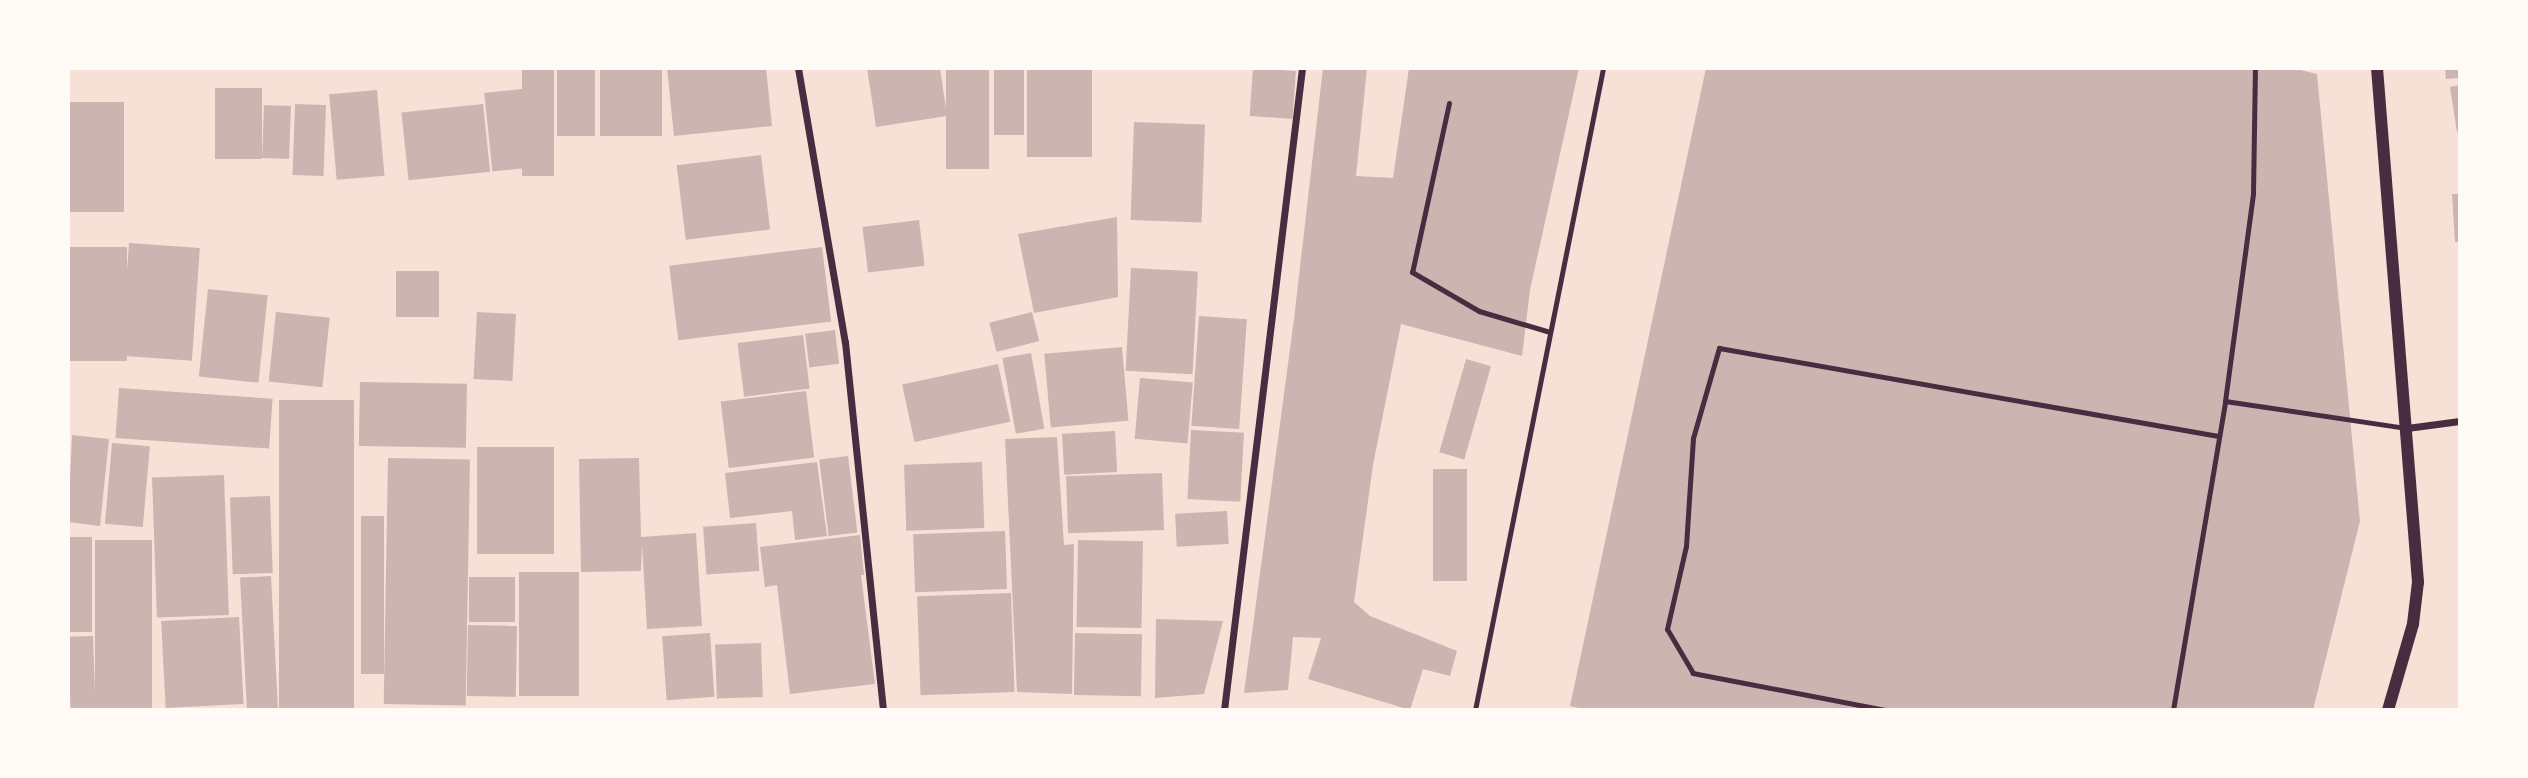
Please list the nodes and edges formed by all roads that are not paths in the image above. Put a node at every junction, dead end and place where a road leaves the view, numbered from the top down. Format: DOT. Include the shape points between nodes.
graph roads {
  1 [pos="798,68"];
  2 [pos="1302,68"];
  3 [pos="1603,68"];
  4 [pos="2255,68"];
  5 [pos="2377,68"];
  6 [pos="1449,103"];
  7 [pos="1550,332"];
  8 [pos="2225,401"];
  9 [pos="2460,421"];
  10 [pos="2407,428"];
  11 [pos="2218,436"];
  12 [pos="883,710"];
  13 [pos="1224,710"];
  14 [pos="1475,710"];
  15 [pos="1885,710"];
  16 [pos="2173,710"];
  17 [pos="2388,710"];
  1 -- 12 [label="street" via="845,342"];
  2 -- 13 [label="street"];
  3 -- 7 [label="lane"];
  4 -- 8 [label="lane" via="2253,193"];
  5 -- 10 [label="street"];
  6 -- 7 [label="lane" via="1412,272 1479,311"];
  7 -- 14 [label="lane"];
  8 -- 10 [label="lane"];
  8 -- 11 [label="lane"];
  9 -- 10 [label="street"];
  10 -- 17 [label="street" via="2418,582 2413,624"];
  11 -- 15 [label="lane" via="1719,348 1693,438 1686,546 1667,629 1693,673"];
  11 -- 16 [label="lane"];
}
